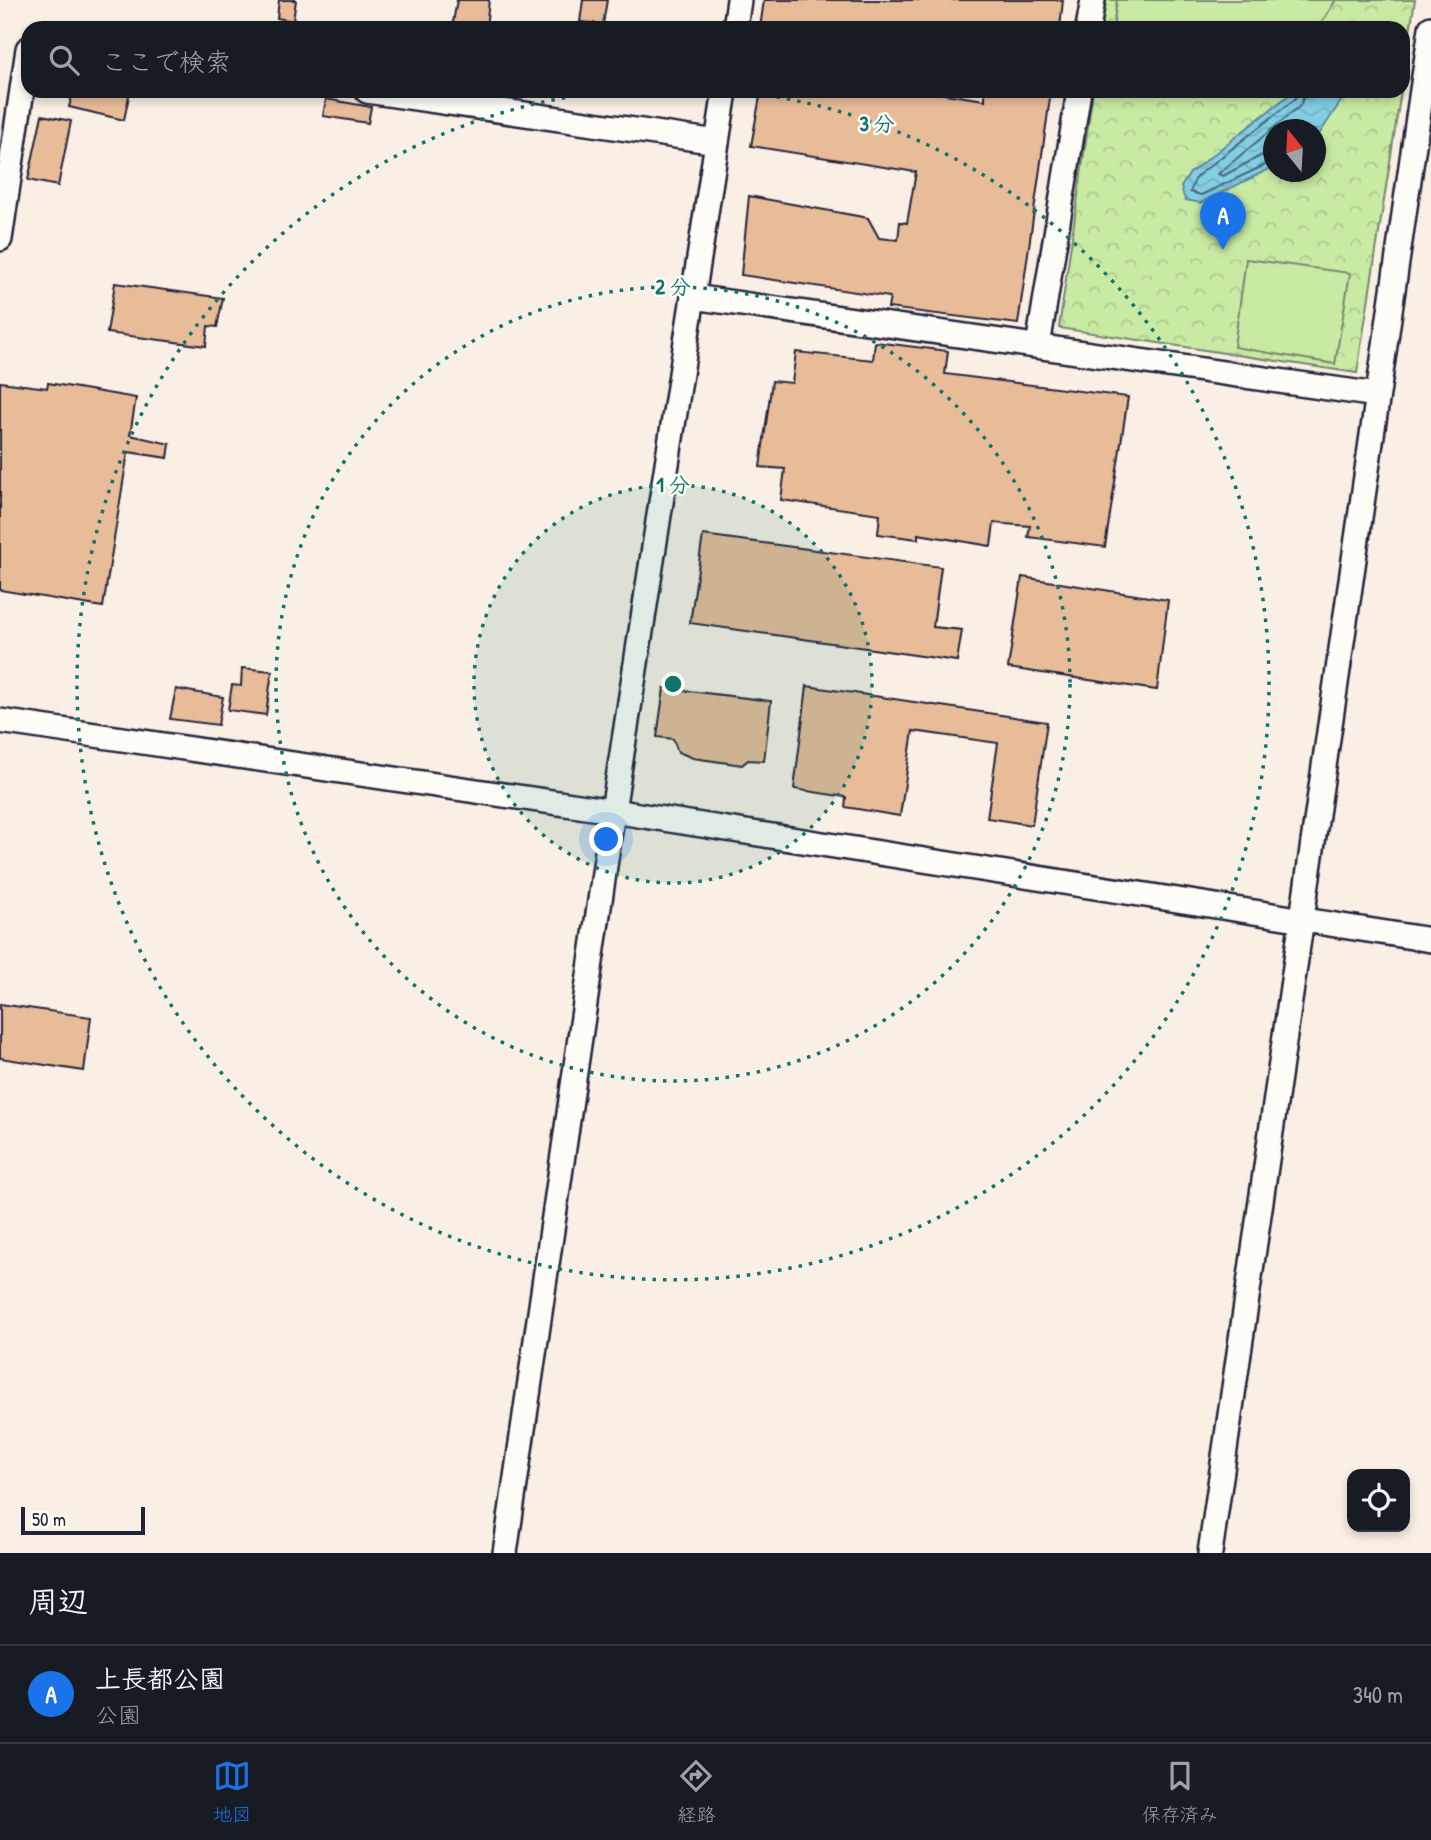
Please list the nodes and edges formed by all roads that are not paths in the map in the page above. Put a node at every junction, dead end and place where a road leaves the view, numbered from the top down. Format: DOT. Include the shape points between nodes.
graph roads {
  1 [pos="739,0"];
  2 [pos="1093,0"];
  3 [pos="736,21"];
  4 [pos="1089,21"];
  5 [pos="1431,28"];
  6 [pos="21,96"];
  7 [pos="415,98"];
  8 [pos="724,98"];
  9 [pos="1078,98"];
  10 [pos="717,142"];
  11 [pos="0,239"];
  12 [pos="693,297"];
  13 [pos="1038,346"];
  14 [pos="1377,395"];
  15 [pos="0,721"];
  16 [pos="613,811"];
  17 [pos="1304,922"];
  18 [pos="1431,940"];
  19 [pos="505,1553"];
  20 [pos="1210,1553"];
  1 -- 3 [label="street"];
  2 -- 4 [label="street"];
  5 -- 14 [label="street"];
  6 -- 11 [label="street"];
  7 -- 10 [label="street"];
  8 -- 10 [label="street"];
  9 -- 13 [label="street"];
  10 -- 12 [label="street"];
  12 -- 13 [label="street"];
  12 -- 16 [label="street"];
  13 -- 14 [label="street"];
  14 -- 17 [label="street"];
  15 -- 16 [label="street"];
  16 -- 17 [label="street"];
  16 -- 19 [label="street"];
  17 -- 18 [label="street"];
  17 -- 20 [label="street"];
}
